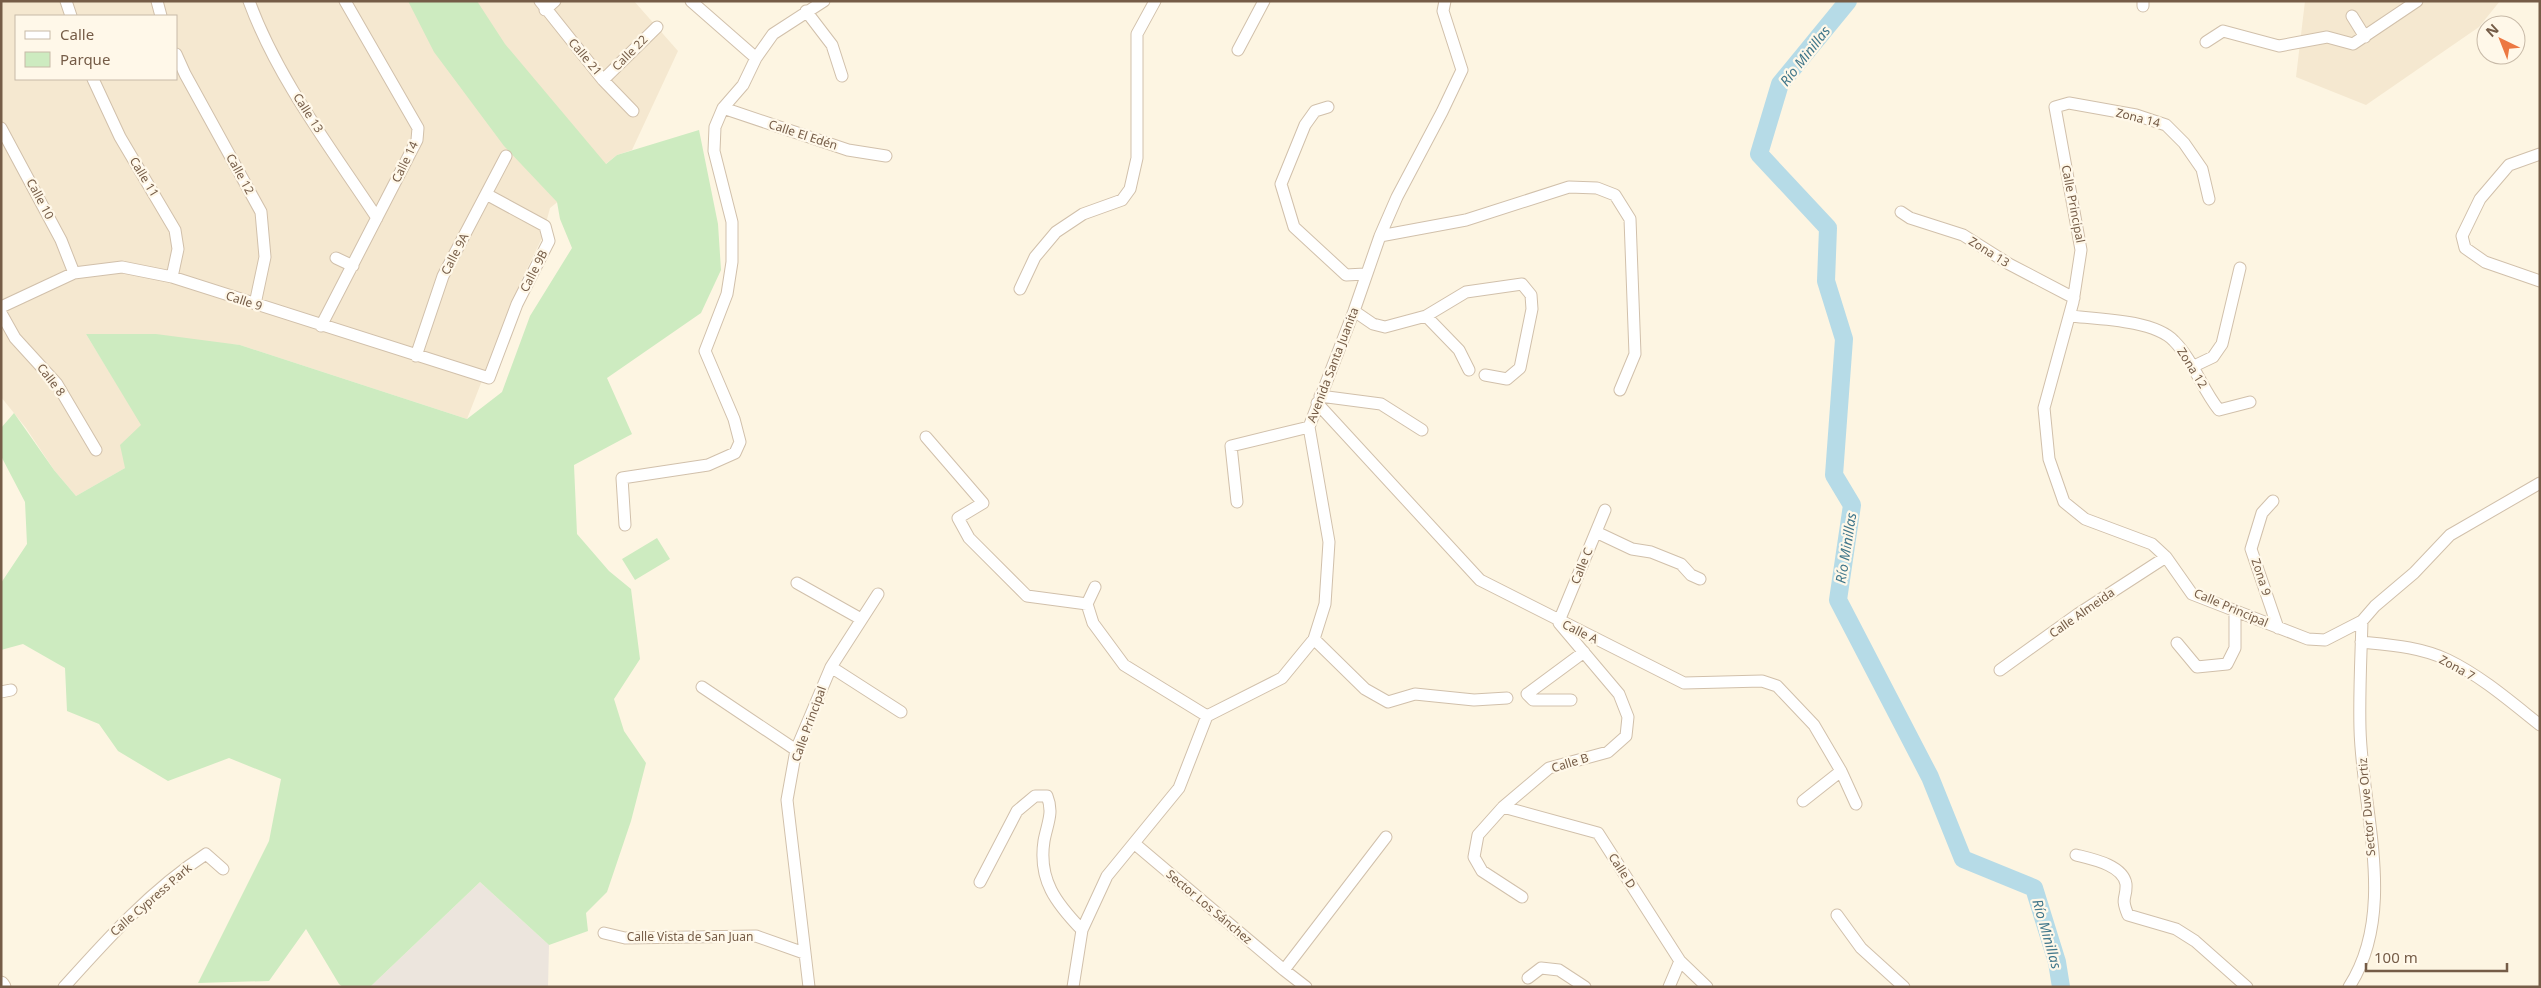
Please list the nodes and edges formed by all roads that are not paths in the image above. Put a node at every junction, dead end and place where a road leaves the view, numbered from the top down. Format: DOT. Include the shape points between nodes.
graph roads {
  1 [pos="66,1"];
  2 [pos="157,1"];
  3 [pos="249,1"];
  4 [pos="345,1"];
  5 [pos="555,1"];
  6 [pos="691,1"];
  7 [pos="824,1"];
  8 [pos="1155,1"];
  9 [pos="1264,1"];
  10 [pos="1445,1"];
  11 [pos="2417,1"];
  12 [pos="542,6"];
  13 [pos="806,11"];
  14 [pos="71,15"];
  15 [pos="161,15"];
  16 [pos="2352,16"];
  17 [pos="657,27"];
  18 [pos="2365,37"];
  19 [pos="2206,42"];
  20 [pos="1238,50"];
  21 [pos="178,58"];
  22 [pos="756,58"];
  23 [pos="842,76"];
  24 [pos="93,80"];
  25 [pos="603,80"];
  26 [pos="1328,107"];
  27 [pos="2055,107"];
  28 [pos="723,108"];
  29 [pos="632,111"];
  30 [pos="1,128"];
  31 [pos="2540,154"];
  32 [pos="506,156"];
  33 [pos="886,156"];
  34 [pos="486,194"];
  35 [pos="2209,199"];
  36 [pos="1901,212"];
  37 [pos="377,218"];
  38 [pos="1380,236"];
  39 [pos="336,258"];
  40 [pos="353,266"];
  41 [pos="2240,268"];
  42 [pos="74,273"];
  43 [pos="1365,274"];
  44 [pos="172,277"];
  45 [pos="2540,280"];
  46 [pos="1020,289"];
  47 [pos="2074,298"];
  48 [pos="254,304"];
  49 [pos="1,307"];
  50 [pos="1354,311"];
  51 [pos="1,313"];
  52 [pos="1426,316"];
  53 [pos="2070,316"];
  54 [pos="321,326"];
  55 [pos="416,356"];
  56 [pos="2192,367"];
  57 [pos="1469,370"];
  58 [pos="1485,375"];
  59 [pos="489,378"];
  60 [pos="1620,390"];
  61 [pos="1318,400"];
  62 [pos="2250,402"];
  63 [pos="1309,427"];
  64 [pos="1422,430"];
  65 [pos="926,437"];
  66 [pos="96,450"];
  67 [pos="2540,483"];
  68 [pos="1237,502"];
  69 [pos="2273,502"];
  70 [pos="1604,510"];
  71 [pos="625,525"];
  72 [pos="1596,532"];
  73 [pos="2166,557"];
  74 [pos="1700,579"];
  75 [pos="798,583"];
  76 [pos="1095,587"];
  77 [pos="878,594"];
  78 [pos="1087,604"];
  79 [pos="2235,611"];
  80 [pos="861,619"];
  81 [pos="1557,621"];
  82 [pos="2362,622"];
  83 [pos="2278,628"];
  84 [pos="1314,639"];
  85 [pos="2361,642"];
  86 [pos="2177,643"];
  87 [pos="1584,652"];
  88 [pos="831,667"];
  89 [pos="2000,670"];
  90 [pos="702,687"];
  91 [pos="1507,698"];
  92 [pos="1571,700"];
  93 [pos="901,712"];
  94 [pos="1207,716"];
  95 [pos="2540,725"];
  96 [pos="796,750"];
  97 [pos="1841,771"];
  98 [pos="1803,801"];
  99 [pos="1856,804"];
  100 [pos="1503,807"];
  101 [pos="1386,838"];
  102 [pos="1135,844"];
  103 [pos="2076,854"];
  104 [pos="223,869"];
  105 [pos="980,882"];
  106 [pos="1522,898"];
  107 [pos="1837,915"];
  108 [pos="1082,930"];
  109 [pos="604,933"];
  110 [pos="804,954"];
  111 [pos="1680,961"];
  112 [pos="1284,970"];
  113 [pos="1528,978"];
  114 [pos="1304,986"];
  115 [pos="64,987"];
  116 [pos="809,987"];
  117 [pos="1073,987"];
  118 [pos="1585,987"];
  119 [pos="1669,987"];
  120 [pos="1707,987"];
  121 [pos="1904,987"];
  122 [pos="2247,987"];
  123 [pos="2349,987"];
  1 -- 14 [label="street"];
  2 -- 15 [label="street"];
  3 -- 37 [label="street, Calle 13" via="284,77"];
  4 -- 37 [label="street, Calle 14" via="418,128 417,140"];
  5 -- 12 [label="street"];
  6 -- 22 [label="street"];
  7 -- 13 [label="street"];
  8 -- 46 [label="street" via="1137,34 1137,158 1130,189 1122,200 1083,214 1056,232 1035,257"];
  9 -- 20 [label="street"];
  10 -- 38 [label="street, Avenida Santa Juanita" via="1442,11 1462,70"];
  11 -- 18 [label="street"];
  12 -- 25 [label="street, Calle 21"];
  13 -- 22 [label="street" via="773,34"];
  13 -- 23 [label="street" via="832,45"];
  16 -- 18 [label="street"];
  17 -- 25 [label="street, Calle 22"];
  18 -- 19 [label="street" via="2353,44 2327,37 2279,46 2223,31"];
  21 -- 48 [label="street, Calle 12" via="260,212 265,257"];
  22 -- 28 [label="street" via="743,85"];
  24 -- 44 [label="street, Calle 11" via="120,137 175,230 178,249"];
  25 -- 29 [label="street, Calle 21"];
  26 -- 43 [label="street" via="1315,111 1305,126 1281,184 1294,227 1346,276"];
  27 -- 35 [label="street, Zona 14" via="2069,103 2136,115 2166,126 2184,143 2202,169"];
  27 -- 47 [label="street, Calle Principal" via="2081,250"];
  28 -- 33 [label="street, Calle El Edén" via="848,150"];
  28 -- 71 [label="street" via="715,127 714,151 732,222 732,262 727,294 705,351 734,419 740,442 735,453 708,465 622,478"];
  30 -- 42 [label="street, Calle 10" via="61,240"];
  31 -- 45 [label="street" via="2509,165 2480,198 2462,236 2465,248 2485,262"];
  32 -- 34 [label="street, Calle 9A"];
  34 -- 55 [label="street, Calle 9A" via="443,276"];
  34 -- 59 [label="street, Calle 9B" via="545,226 549,240 517,304"];
  36 -- 47 [label="street, Zona 13" via="1963,235 2009,264"];
  37 -- 40 [label="street, Calle 14"];
  38 -- 43 [label="street, Avenida Santa Juanita"];
  38 -- 60 [label="street" via="1466,220 1569,187 1597,188 1614,195 1630,219 1635,354"];
  39 -- 40 [label="street"];
  40 -- 54 [label="street, Calle 14"];
  41 -- 56 [label="street" via="2222,344 2213,357"];
  42 -- 44 [label="street, Calle 9" via="122,266"];
  42 -- 49 [label="street, Calle 9"];
  43 -- 50 [label="street, Avenida Santa Juanita"];
  44 -- 48 [label="street, Calle 9"];
  47 -- 53 [label="street, Calle Principal"];
  48 -- 54 [label="street, Calle 9"];
  50 -- 52 [label="street" via="1385,328"];
  50 -- 61 [label="street, Avenida Santa Juanita"];
  51 -- 66 [label="street, Calle 8" via="16,338 57,384"];
  52 -- 57 [label="street" via="1459,350"];
  52 -- 58 [label="street" via="1466,292 1522,284 1531,295 1532,310 1520,368 1507,379"];
  53 -- 56 [label="street, Zona 12" via="2117,321 2156,330 2174,340"];
  53 -- 73 [label="street, Calle Principal" via="2044,408 2049,459 2064,502 2085,519 2152,544"];
  54 -- 55 [label="street, Calle 9"];
  55 -- 59 [label="street, Calle 9"];
  56 -- 62 [label="street, Zona 12" via="2219,410"];
  61 -- 63 [label="street, Avenida Santa Juanita"];
  61 -- 64 [label="street" via="1381,404"];
  61 -- 81 [label="street, Calle A" via="1480,580"];
  63 -- 68 [label="street" via="1231,446"];
  63 -- 84 [label="street, Avenida Santa Juanita" via="1329,542 1325,604"];
  65 -- 78 [label="street" via="983,502 958,518 969,538 1027,596"];
  67 -- 82 [label="street, Calle Principal" via="2450,535 2374,606"];
  69 -- 83 [label="street, Zona 9" via="2262,513 2251,549"];
  70 -- 72 [label="street, Calle C"];
  72 -- 74 [label="street" via="1632,549 1681,564"];
  72 -- 81 [label="street, Calle C"];
  73 -- 79 [label="street, Calle Principal" via="2192,594"];
  73 -- 89 [label="street, Calle Almeida"];
  75 -- 80 [label="street"];
  76 -- 78 [label="street"];
  77 -- 80 [label="street, Calle Principal"];
  78 -- 94 [label="street" via="1093,623 1124,665"];
  79 -- 83 [label="street, Calle Principal"];
  79 -- 86 [label="street" via="2235,648 2226,664 2198,667"];
  80 -- 88 [label="street, Calle Principal"];
  81 -- 87 [label="street, Calle B"];
  81 -- 97 [label="street, Calle A" via="1684,683 1762,681 1777,686 1814,725"];
  82 -- 83 [label="street, Calle Principal" via="2325,640 2308,639"];
  82 -- 85 [label="street, Sector Duve Ortiz"];
  84 -- 91 [label="street" via="1365,689 1388,702 1415,694 1474,700"];
  84 -- 94 [label="street, Avenida Santa Juanita" via="1282,678"];
  85 -- 95 [label="street, Zona 7" via="2413,648 2448,660 2500,693"];
  85 -- 123 [label="street, Sector Duve Ortiz" via="2360,729 2376,900 2371,937"];
  87 -- 92 [label="street" via="1527,694 1533,700"];
  87 -- 100 [label="street, Calle B" via="1619,694 1628,717 1626,736 1608,752 1549,768"];
  88 -- 93 [label="street"];
  88 -- 96 [label="street, Calle Principal"];
  90 -- 96 [label="street"];
  94 -- 102 [label="street" via="1179,788"];
  96 -- 110 [label="street, Calle Principal" via="787,800"];
  97 -- 98 [label="street"];
  97 -- 99 [label="street, Calle A"];
  100 -- 106 [label="street, Calle B" via="1478,835 1474,857 1482,870"];
  100 -- 111 [label="street, Calle D" via="1598,834"];
  101 -- 112 [label="street"];
  102 -- 108 [label="street" via="1107,876"];
  102 -- 112 [label="street, Sector Los Sánchez"];
  103 -- 122 [label="street" via="2120,872 2126,884 2122,902 2128,915 2176,929 2195,941"];
  104 -- 115 [label="street, Calle Cypress Park" via="206,854 183,869 124,921"];
  105 -- 108 [label="street" via="1017,811 1036,796 1047,796 1052,808 1044,842 1044,875 1058,905"];
  107 -- 121 [label="street" via="1861,948"];
  108 -- 117 [label="street"];
  109 -- 110 [label="street, Calle Vista de San Juan" via="625,938 756,936"];
  110 -- 116 [label="street, Calle Principal"];
  111 -- 119 [label="street"];
  111 -- 120 [label="street, Calle D"];
  112 -- 114 [label="street, Sector Los Sánchez"];
  113 -- 118 [label="street" via="1541,968 1559,970"];
}
